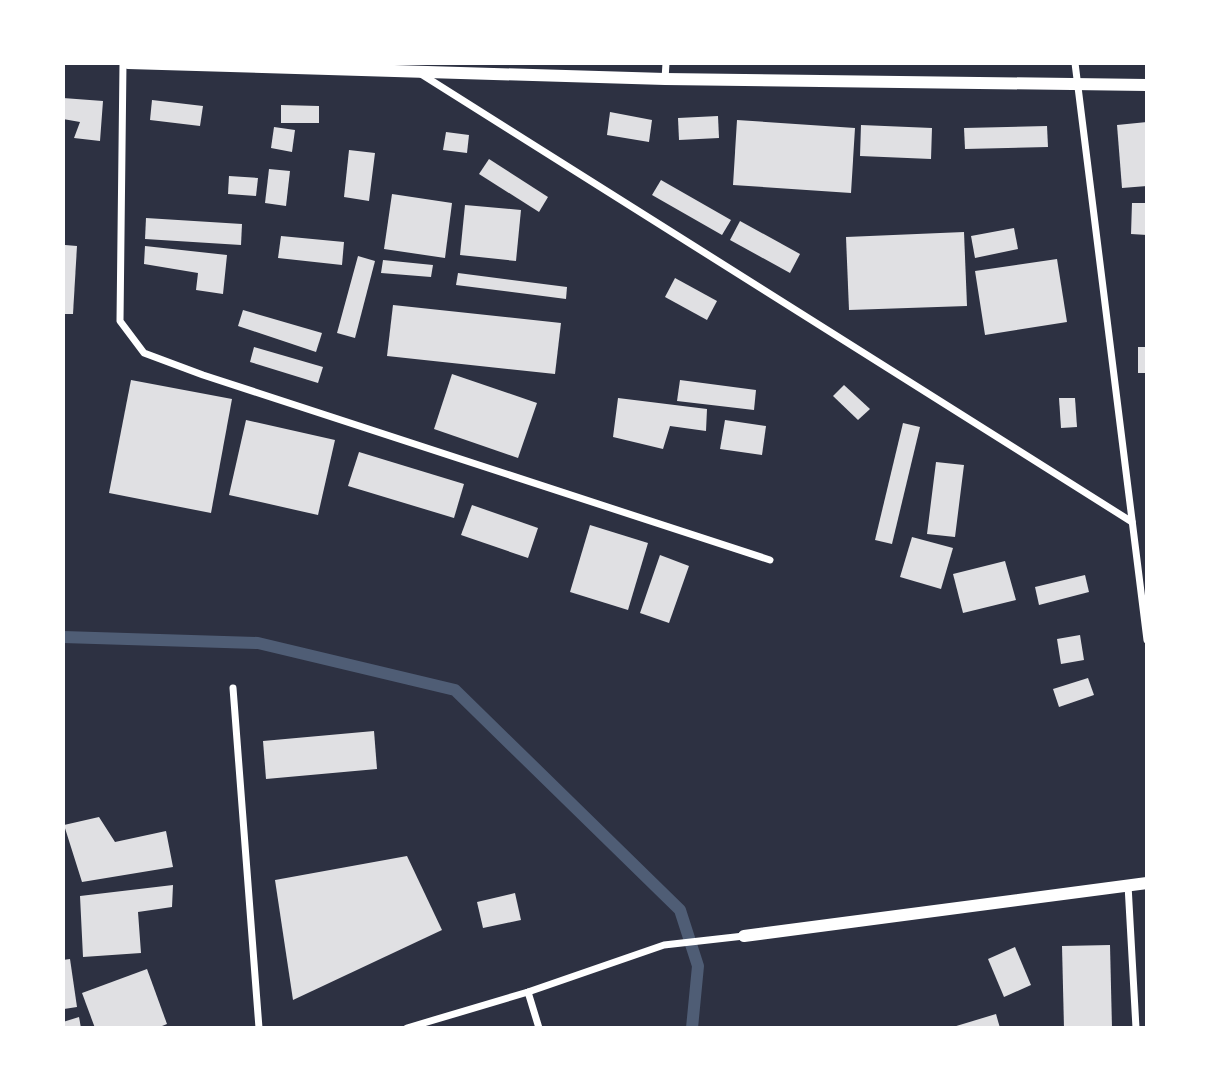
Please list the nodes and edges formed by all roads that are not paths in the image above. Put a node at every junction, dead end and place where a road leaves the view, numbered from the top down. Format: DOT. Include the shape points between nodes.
graph roads {
  1 [pos="126,63"];
  2 [pos="666,63"];
  3 [pos="1075,63"];
  4 [pos="418,72"];
  5 [pos="665,79"];
  6 [pos="1078,84"];
  7 [pos="1147,85"];
  8 [pos="1132,522"];
  9 [pos="770,560"];
  10 [pos="1147,640"];
  11 [pos="233,688"];
  12 [pos="1147,883"];
  13 [pos="1128,885"];
  14 [pos="744,936"];
  15 [pos="528,992"];
  16 [pos="259,1028"];
  17 [pos="407,1028"];
  18 [pos="539,1028"];
  19 [pos="1136,1028"];
  1 -- 4 [label="street"];
  1 -- 9 [label="street" via="120,321 144,353"];
  2 -- 5 [label="street"];
  3 -- 6 [label="street"];
  4 -- 5 [label="street"];
  4 -- 8 [label="street"];
  5 -- 6 [label="street"];
  6 -- 7 [label="street"];
  6 -- 8 [label="street"];
  8 -- 10 [label="street"];
  11 -- 16 [label="street"];
  12 -- 13 [label="street"];
  13 -- 14 [label="street"];
  13 -- 19 [label="street"];
  14 -- 15 [label="street" via="664,945"];
  15 -- 17 [label="street"];
  15 -- 18 [label="street"];
}
